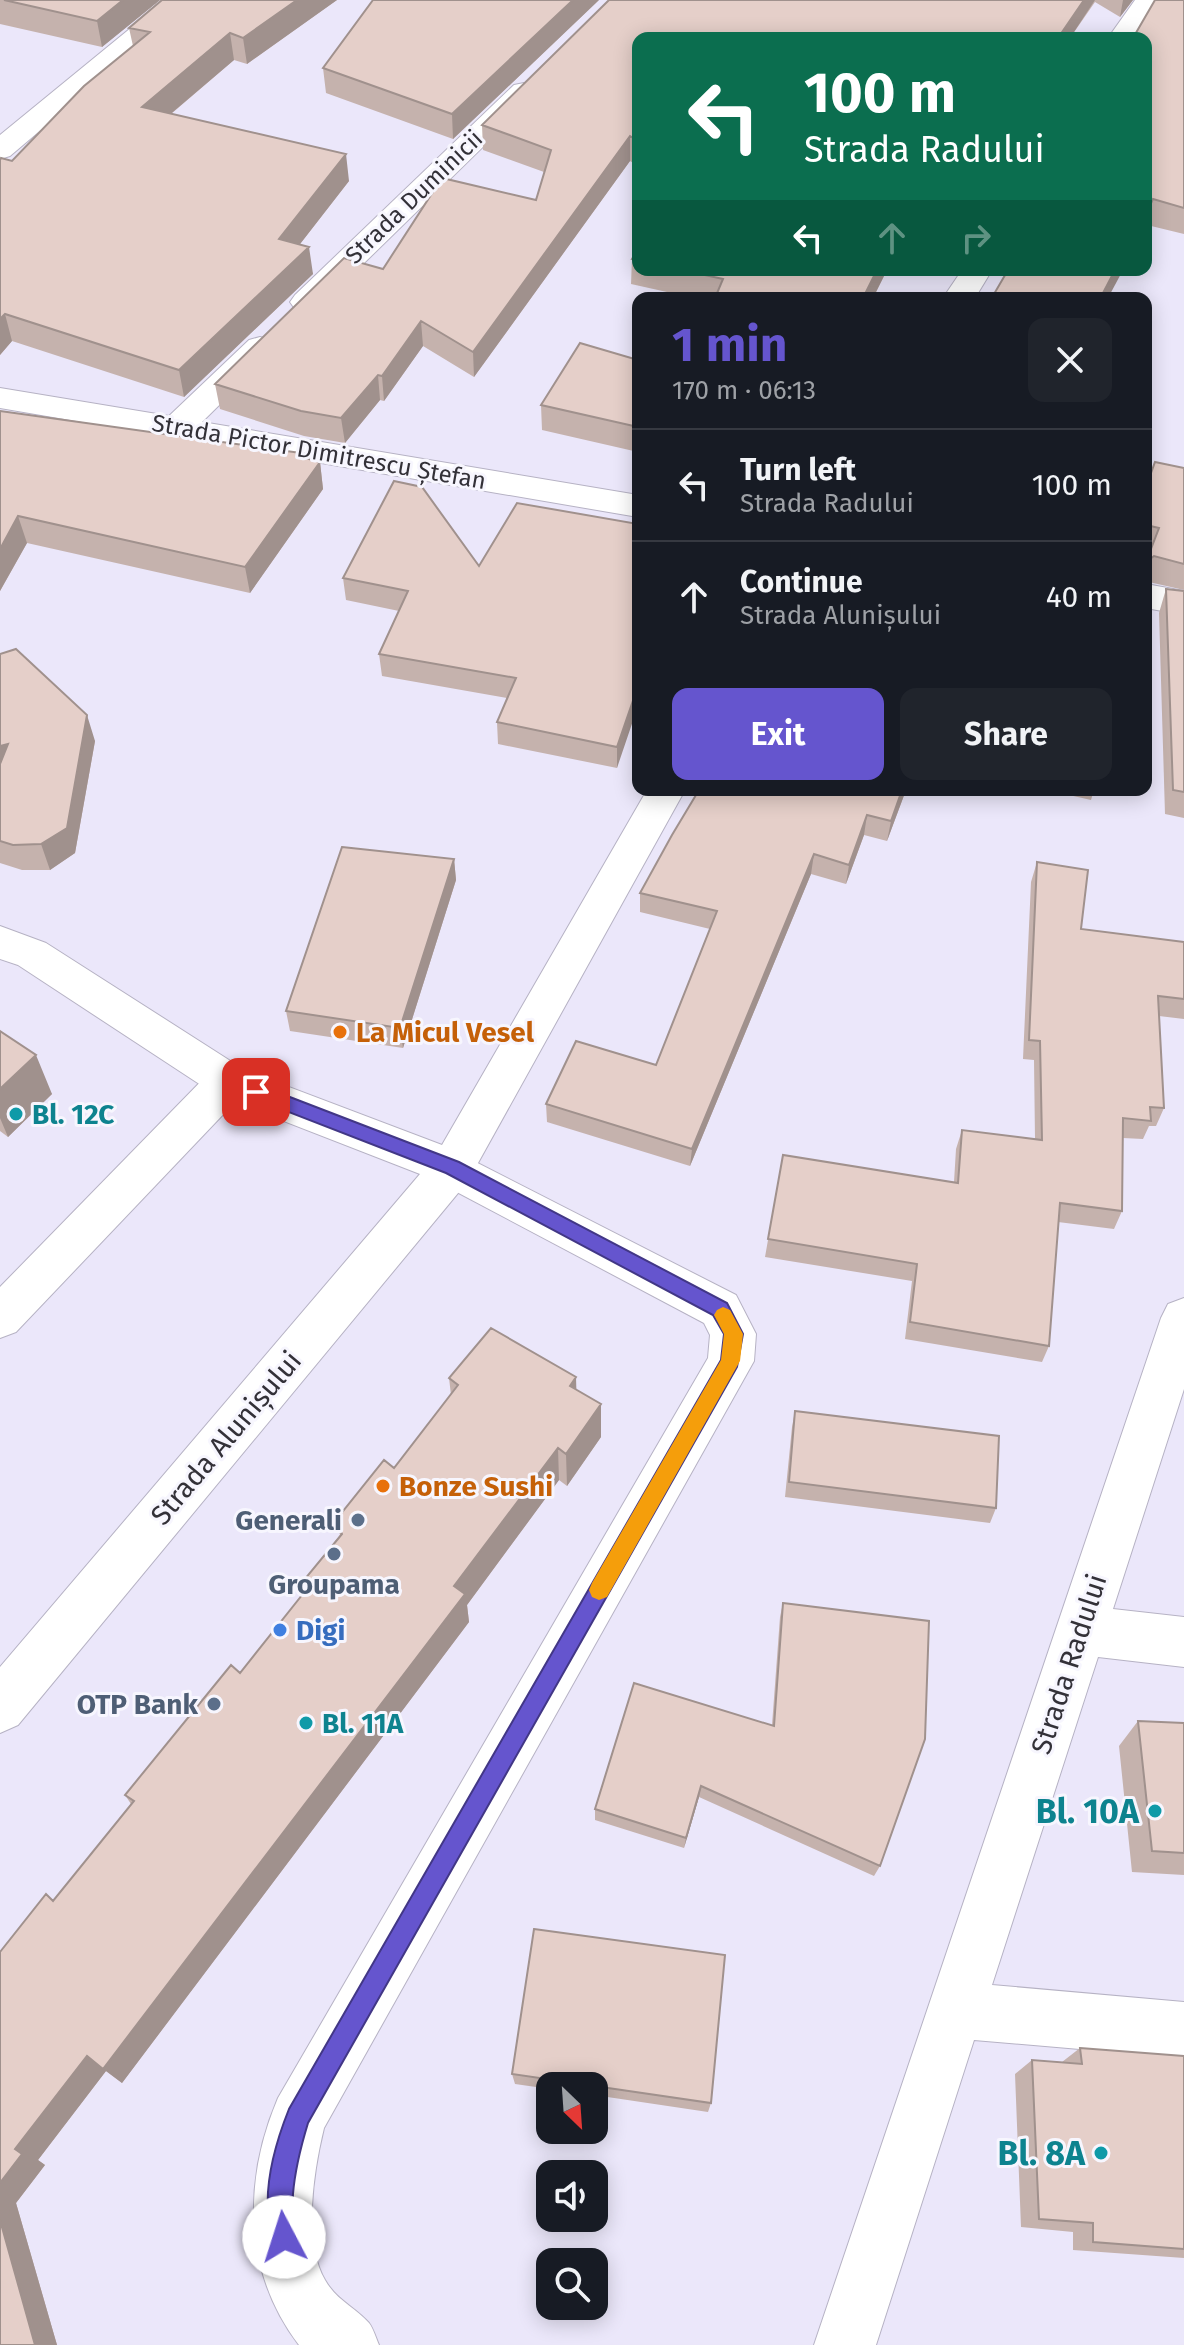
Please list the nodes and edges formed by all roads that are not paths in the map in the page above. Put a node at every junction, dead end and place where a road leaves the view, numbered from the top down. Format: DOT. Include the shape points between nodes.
graph roads {
  1 [pos="181,0"];
  2 [pos="1149,0"];
  3 [pos="1126,32"];
  4 [pos="550,66"];
  5 [pos="0,150"];
  6 [pos="0,398"];
  7 [pos="176,428"];
  8 [pos="632,505"];
  9 [pos="1152,597"];
  10 [pos="1184,603"];
  11 [pos="663,796"];
  12 [pos="0,942"];
  13 [pos="228,1081"];
  14 [pos="452,1168"];
  15 [pos="0,1318"];
  16 [pos="1184,1318"];
  17 [pos="1080,1630"];
  18 [pos="1184,1642"];
  19 [pos="0,1707"];
  20 [pos="955,2010"];
  21 [pos="1184,2030"];
  22 [pos="348,2345"];
  23 [pos="845,2345"];
  1 -- 5 [label="street"];
  2 -- 3 [label="street"];
  4 -- 7 [label="street, Strada Duminicii"];
  6 -- 7 [label="street, Strada Pictor Dimitrescu Ștefan"];
  7 -- 8 [label="street, Strada Pictor Dimitrescu Ștefan"];
  9 -- 10 [label="street"];
  11 -- 14 [label="street, Strada Alunișului"];
  12 -- 13 [label="street" via="32,954"];
  13 -- 14 [label="street"];
  13 -- 15 [label="street"];
  14 -- 19 [label="street, Strada Alunișului"];
  14 -- 22 [label="street" via="720,1309 733,1334 731,1361 298,2118 281,2197 293,2278 306,2308 325,2332"];
  16 -- 17 [label="street, Strada Radului"];
  17 -- 18 [label="street"];
  17 -- 20 [label="street, Strada Radului"];
  20 -- 21 [label="street"];
  20 -- 23 [label="street, Strada Radului"];
}
